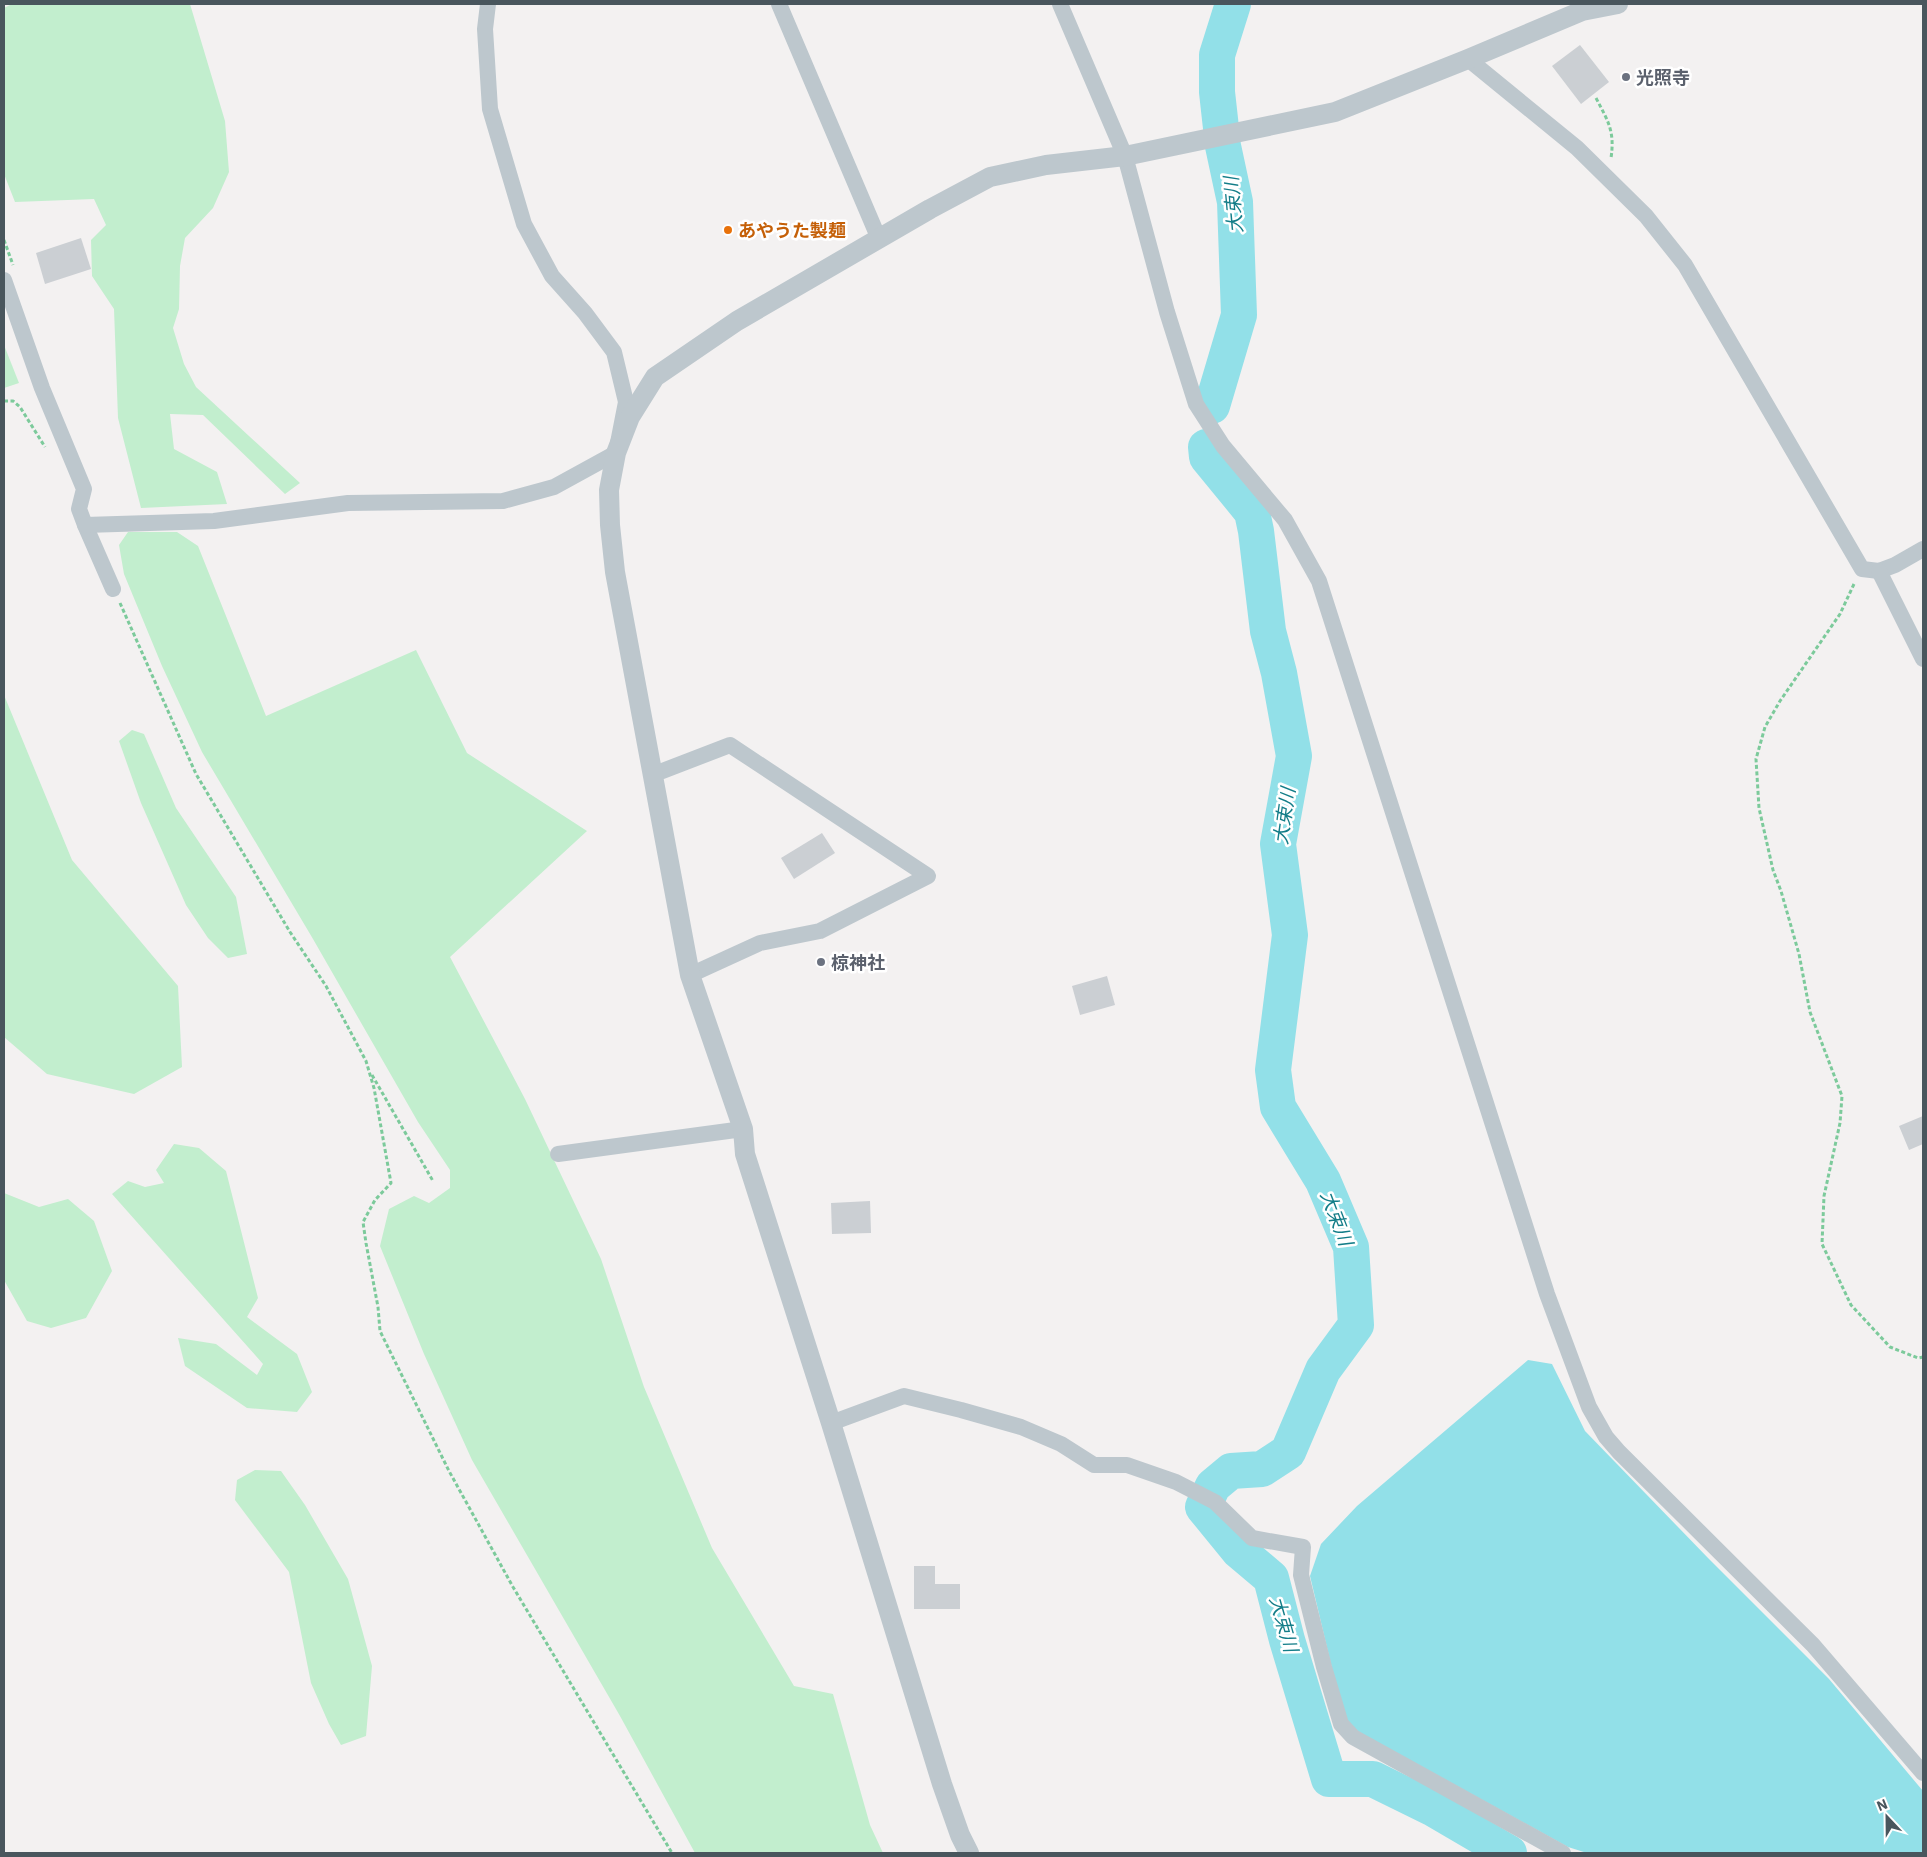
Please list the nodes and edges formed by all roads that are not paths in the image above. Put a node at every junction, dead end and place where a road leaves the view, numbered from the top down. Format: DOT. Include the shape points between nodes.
graph roads {
  1 [pos="488,4"];
  2 [pos="779,4"];
  3 [pos="1060,4"];
  4 [pos="1618,4"];
  5 [pos="1580,7"];
  6 [pos="1468,59"];
  7 [pos="1125,156"];
  8 [pos="879,239"];
  9 [pos="4,280"];
  10 [pos="616,453"];
  11 [pos="84,525"];
  12 [pos="1923,549"];
  13 [pos="1879,570"];
  14 [pos="113,589"];
  15 [pos="1923,658"];
  16 [pos="652,775"];
  17 [pos="690,975"];
  18 [pos="743,1130"];
  19 [pos="558,1154"];
  20 [pos="831,1423"];
  21 [pos="1923,1773"];
  22 [pos="969,1853"];
  23 [pos="1563,1853"];
  1 -- 10 [label="street" via="485,29 490,109 524,224 552,276 586,313 614,352 626,402"];
  2 -- 8 [label="street"];
  3 -- 7 [label="street"];
  4 -- 5 [label="street"];
  5 -- 6 [label="street"];
  6 -- 7 [label="street" via="1335,112"];
  6 -- 13 [label="street" via="1577,148 1646,216 1685,265 1862,569"];
  7 -- 8 [label="street" via="1046,165 990,177"];
  7 -- 21 [label="street" via="1167,312 1196,404 1223,446 1285,520 1319,581 1547,1294 1589,1407 1619,1452 1813,1645"];
  8 -- 10 [label="street" via="737,321 655,377 630,417"];
  9 -- 11 [label="street" via="42,388 84,489 80,509"];
  10 -- 11 [label="street" via="554,487 503,501 348,503 214,521"];
  10 -- 16 [label="street" via="609,490 613,553"];
  11 -- 14 [label="street"];
  12 -- 13 [label="street"];
  13 -- 15 [label="street"];
  16 -- 17 [label="street"];
  16 -- 17 [label="street" via="730,745 928,876 820,931 760,943"];
  17 -- 18 [label="street"];
  18 -- 19 [label="street"];
  18 -- 20 [label="street" via="746,1154"];
  20 -- 22 [label="street" via="942,1784"];
  20 -- 23 [label="street" via="904,1396 1021,1427 1061,1444 1094,1465 1127,1465 1176,1482 1208,1498 1252,1538 1303,1547 1301,1576 1341,1724 1353,1737"];
}
